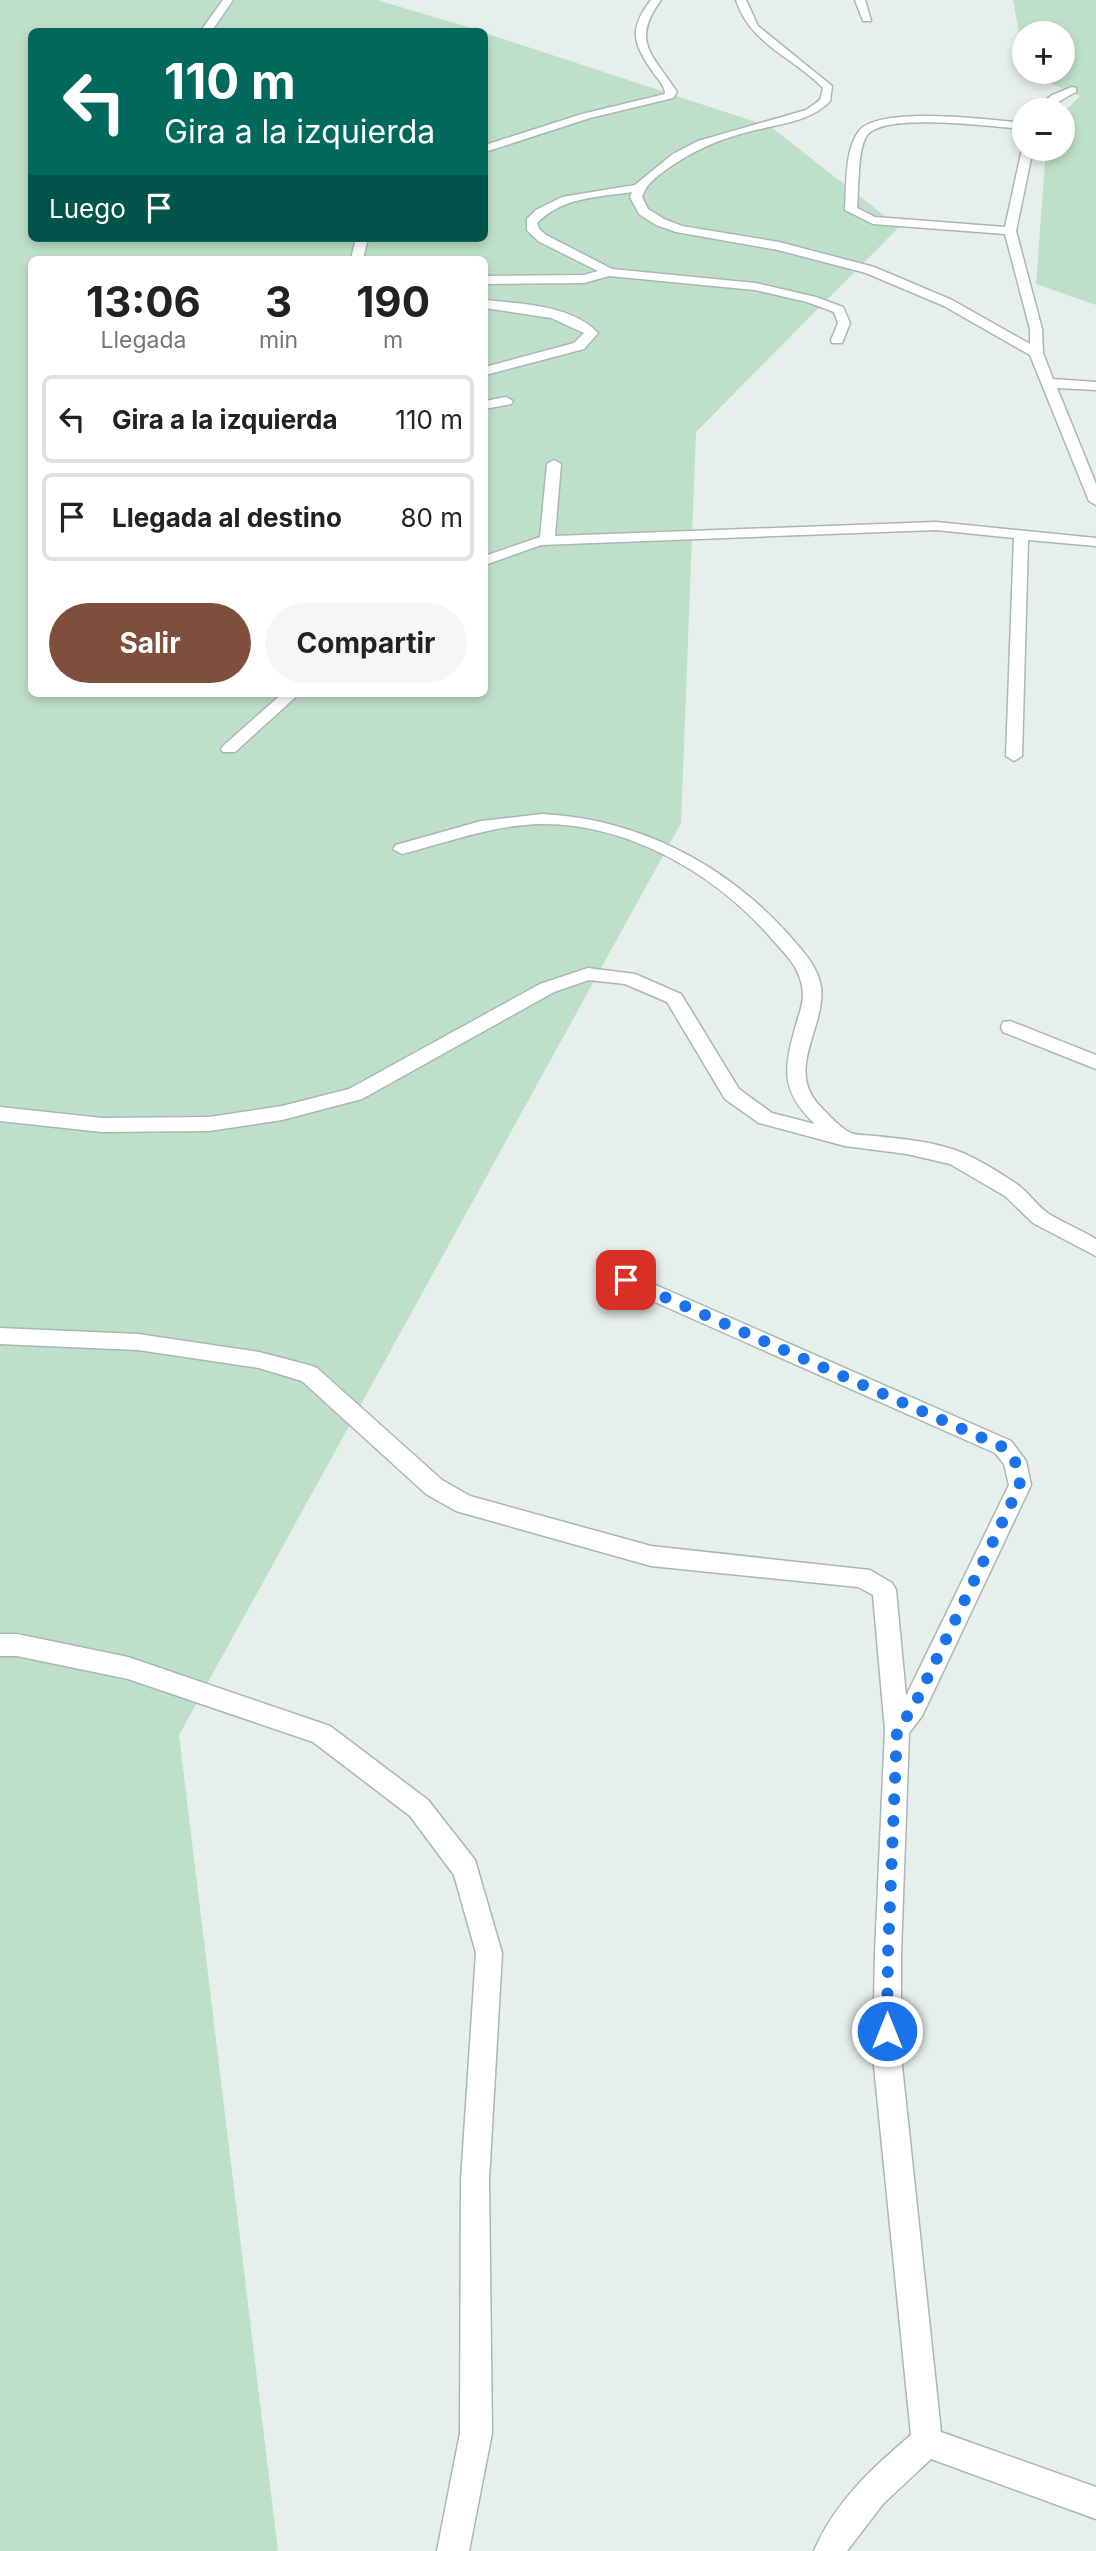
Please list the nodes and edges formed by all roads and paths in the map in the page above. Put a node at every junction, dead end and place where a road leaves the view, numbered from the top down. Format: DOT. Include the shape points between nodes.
graph roads {
  1 [pos="228,0"];
  2 [pos="656,0"];
  3 [pos="741,0"];
  4 [pos="860,0"];
  5 [pos="867,19"];
  6 [pos="208,28"];
  7 [pos="1072,90"];
  8 [pos="1055,98"];
  9 [pos="1012,125"];
  10 [pos="488,148"];
  11 [pos="1025,161"];
  12 [pos="639,188"];
  13 [pos="1010,231"];
  14 [pos="609,272"];
  15 [pos="488,280"];
  16 [pos="488,304"];
  17 [pos="837,341"];
  18 [pos="1036,353"];
  19 [pos="488,370"];
  20 [pos="1047,383"];
  21 [pos="1096,386"];
  22 [pos="506,401"];
  23 [pos="488,404"];
  24 [pos="554,464"];
  25 [pos="1095,497"];
  26 [pos="1021,534"];
  27 [pos="547,540"];
  28 [pos="1096,542"];
  29 [pos="488,560"];
  30 [pos="288,697"];
  31 [pos="229,749"];
  32 [pos="1014,756"];
  33 [pos="402,849"];
  34 [pos="1010,1027"];
  35 [pos="1096,1062"];
  36 [pos="0,1114"];
  37 [pos="845,1139"];
  38 [pos="1096,1248"];
  39 [pos="626,1280"];
  40 [pos="0,1336"];
  41 [pos="0,1645"];
  42 [pos="897,1730"];
  43 [pos="927,2442"];
  44 [pos="1096,2503"];
  45 [pos="453,2551"];
  46 [pos="830,2551"];
  1 -- 6 [label="street"];
  2 -- 10 [label="street" via="640,22 639,34 648,58 672,92 669,96 586,116"];
  3 -- 12 [label="street" via="743,14 764,38 819,77 828,88 825,101 810,112 702,143 677,156"];
  4 -- 5 [label="street"];
  7 -- 8 [label="street"];
  9 -- 13 [label="street" via="900,119 865,130 857,144 851,209 873,220"];
  11 -- 13 [label="street"];
  12 -- 14 [label="street" via="570,198 538,213 531,222 542,238"];
  12 -- 18 [label="street" via="636,197 643,211 660,222 870,270 948,303"];
  13 -- 18 [label="street" via="1036,330"];
  14 -- 15 [label="street" via="584,279"];
  14 -- 17 [label="street" via="745,283 816,300 839,310 844,323"];
  16 -- 19 [label="street" via="533,310 580,323 592,333 579,346"];
  18 -- 20 [label="street"];
  20 -- 21 [label="street"];
  20 -- 25 [label="street"];
  22 -- 23 [label="street"];
  24 -- 27 [label="street"];
  26 -- 27 [label="street" via="936,526"];
  26 -- 28 [label="street"];
  26 -- 32 [label="street"];
  27 -- 29 [label="street"];
  30 -- 31 [label="street"];
  33 -- 37 [label="street" via="497,822 563,820 645,841 697,866 754,908 800,960 812,987 796,1058 796,1087 808,1109"];
  34 -- 35 [label="street"];
  36 -- 37 [label="street" via="102,1125 209,1124 282,1113 355,1094 547,988 588,974 628,978 674,998 732,1094 766,1118"];
  37 -- 38 [label="street" via="957,1158 1012,1191 1040,1218"];
  39 -- 42 [label="street" via="1003,1447 1015,1461 1020,1485 913,1708"];
  40 -- 42 [label="street" via="138,1342 259,1360 309,1374 434,1487 464,1504 651,1556 862,1577 884,1590"];
  41 -- 45 [label="street" via="128,1668 321,1734 419,1808 466,1869 489,1953 475,2180 476,2433"];
  42 -- 43 [label="street" via="887,2056"];
  43 -- 44 [label="street"];
  43 -- 46 [label="street" via="890,2474 835,2538"];
}
